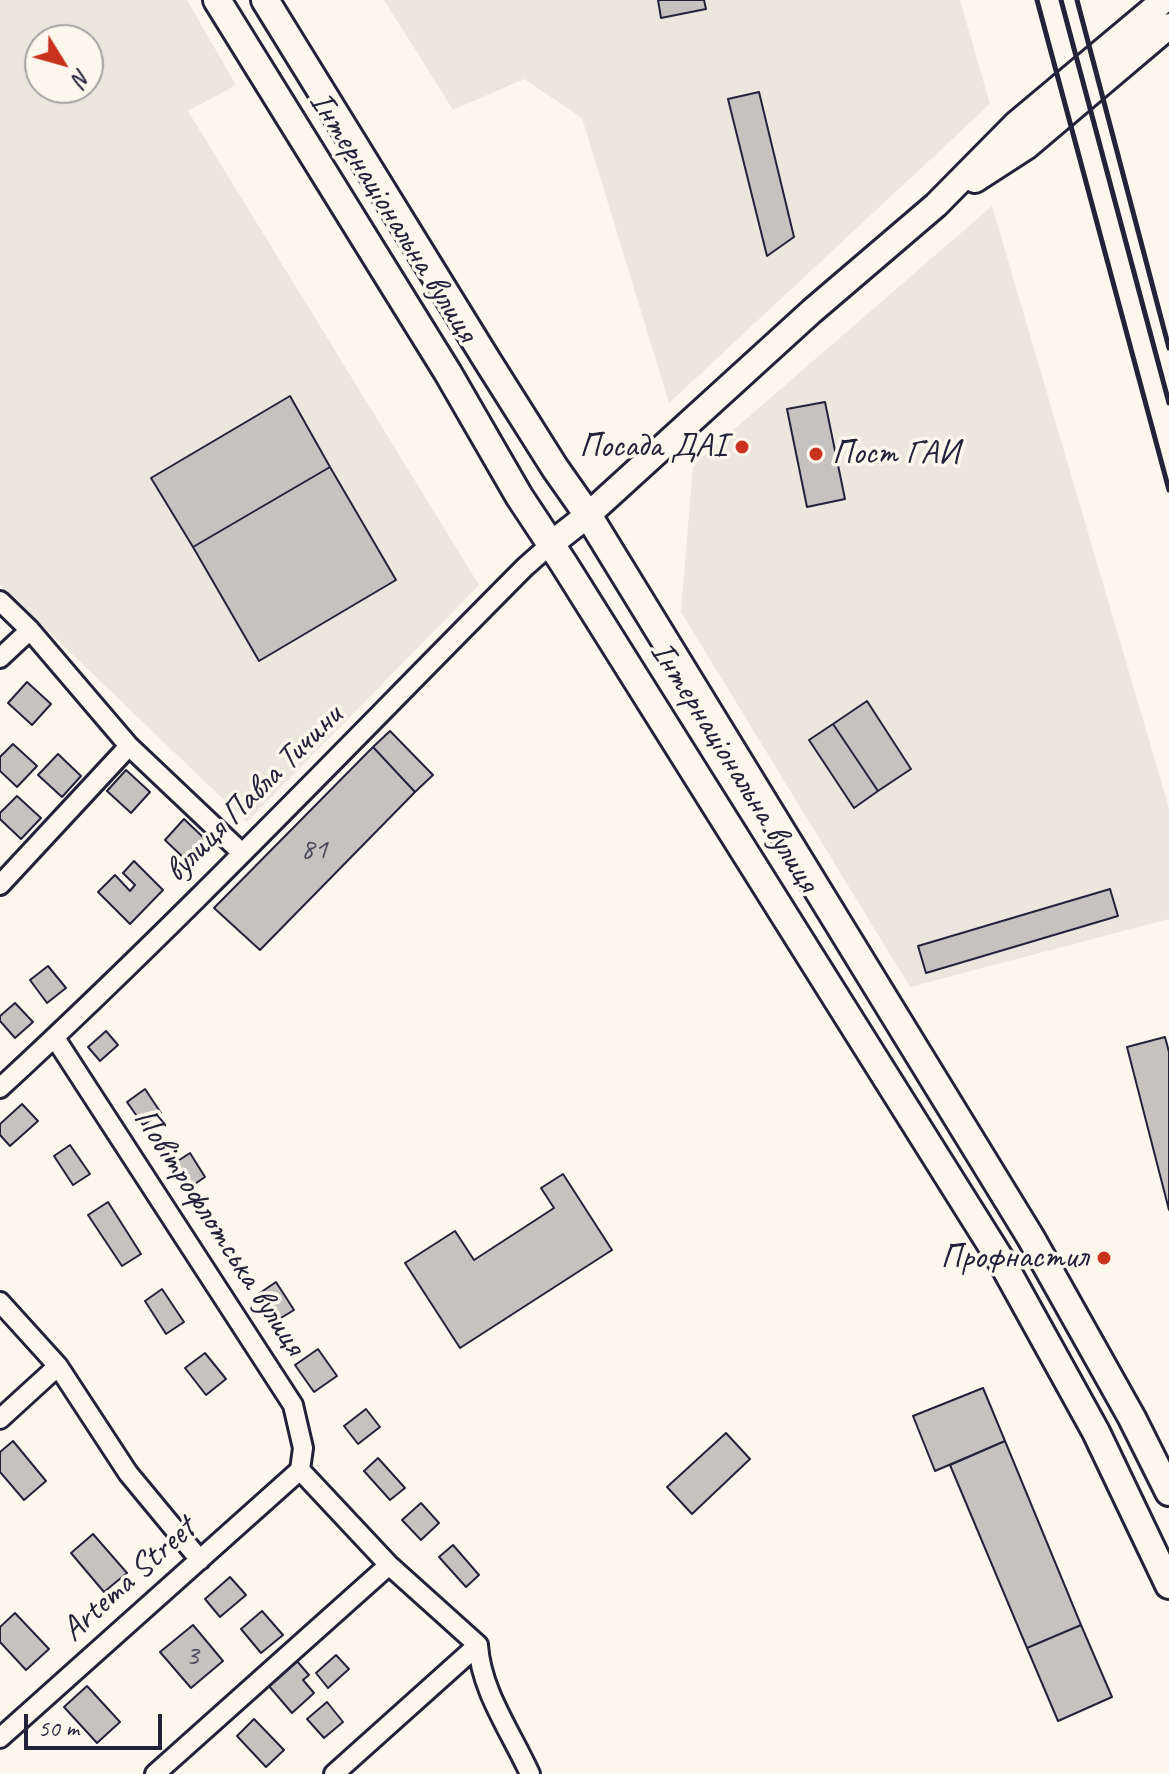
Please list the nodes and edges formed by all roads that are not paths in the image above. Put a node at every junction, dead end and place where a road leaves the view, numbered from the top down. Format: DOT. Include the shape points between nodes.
graph roads {
  1 [pos="217,0"];
  2 [pos="265,0"];
  3 [pos="1164,0"];
  4 [pos="1169,26"];
  5 [pos="936,205"];
  6 [pos="588,515"];
  7 [pos="551,544"];
  8 [pos="0,601"];
  9 [pos="30,630"];
  10 [pos="0,658"];
  11 [pos="129,746"];
  12 [pos="242,853"];
  13 [pos="0,885"];
  14 [pos="55,1038"];
  15 [pos="0,1088"];
  16 [pos="0,1302"];
  17 [pos="58,1366"];
  18 [pos="0,1419"];
  19 [pos="300,1470"];
  20 [pos="1169,1492"];
  21 [pos="200,1560"];
  22 [pos="389,1565"];
  23 [pos="1169,1585"];
  24 [pos="478,1645"];
  25 [pos="0,1738"];
  26 [pos="155,1774"];
  27 [pos="334,1774"];
  28 [pos="530,1774"];
  1 -- 7 [label="main road, Інтернаціональна вулиця"];
  2 -- 6 [label="main road, Інтернаціональна вулиця"];
  3 -- 5 [label="street" via="1016,124"];
  4 -- 5 [label="street" via="1026,147"];
  5 -- 6 [label="street"];
  6 -- 7 [label="street"];
  6 -- 20 [label="main road, Інтернаціональна вулиця" via="1031,1238"];
  7 -- 12 [label="street, вулиця Павла Тичини"];
  7 -- 23 [label="main road, Інтернаціональна вулиця" via="1002,1262 1096,1432"];
  8 -- 9 [label="street"];
  9 -- 10 [label="street"];
  9 -- 11 [label="street"];
  11 -- 12 [label="street"];
  11 -- 13 [label="street"];
  12 -- 14 [label="street, вулиця Павла Тичини"];
  14 -- 15 [label="street, вулиця Павла Тичини"];
  14 -- 19 [label="street, Повітрофлотська вулиця" via="293,1405 303,1448"];
  16 -- 17 [label="street"];
  17 -- 18 [label="street"];
  17 -- 21 [label="street" via="128,1473"];
  19 -- 21 [label="street, Artema Street"];
  19 -- 22 [label="street"];
  21 -- 25 [label="street, Artema Street"];
  22 -- 24 [label="street"];
  22 -- 26 [label="street"];
  24 -- 27 [label="street"];
  24 -- 28 [label="street" via="486,1686"];
}
